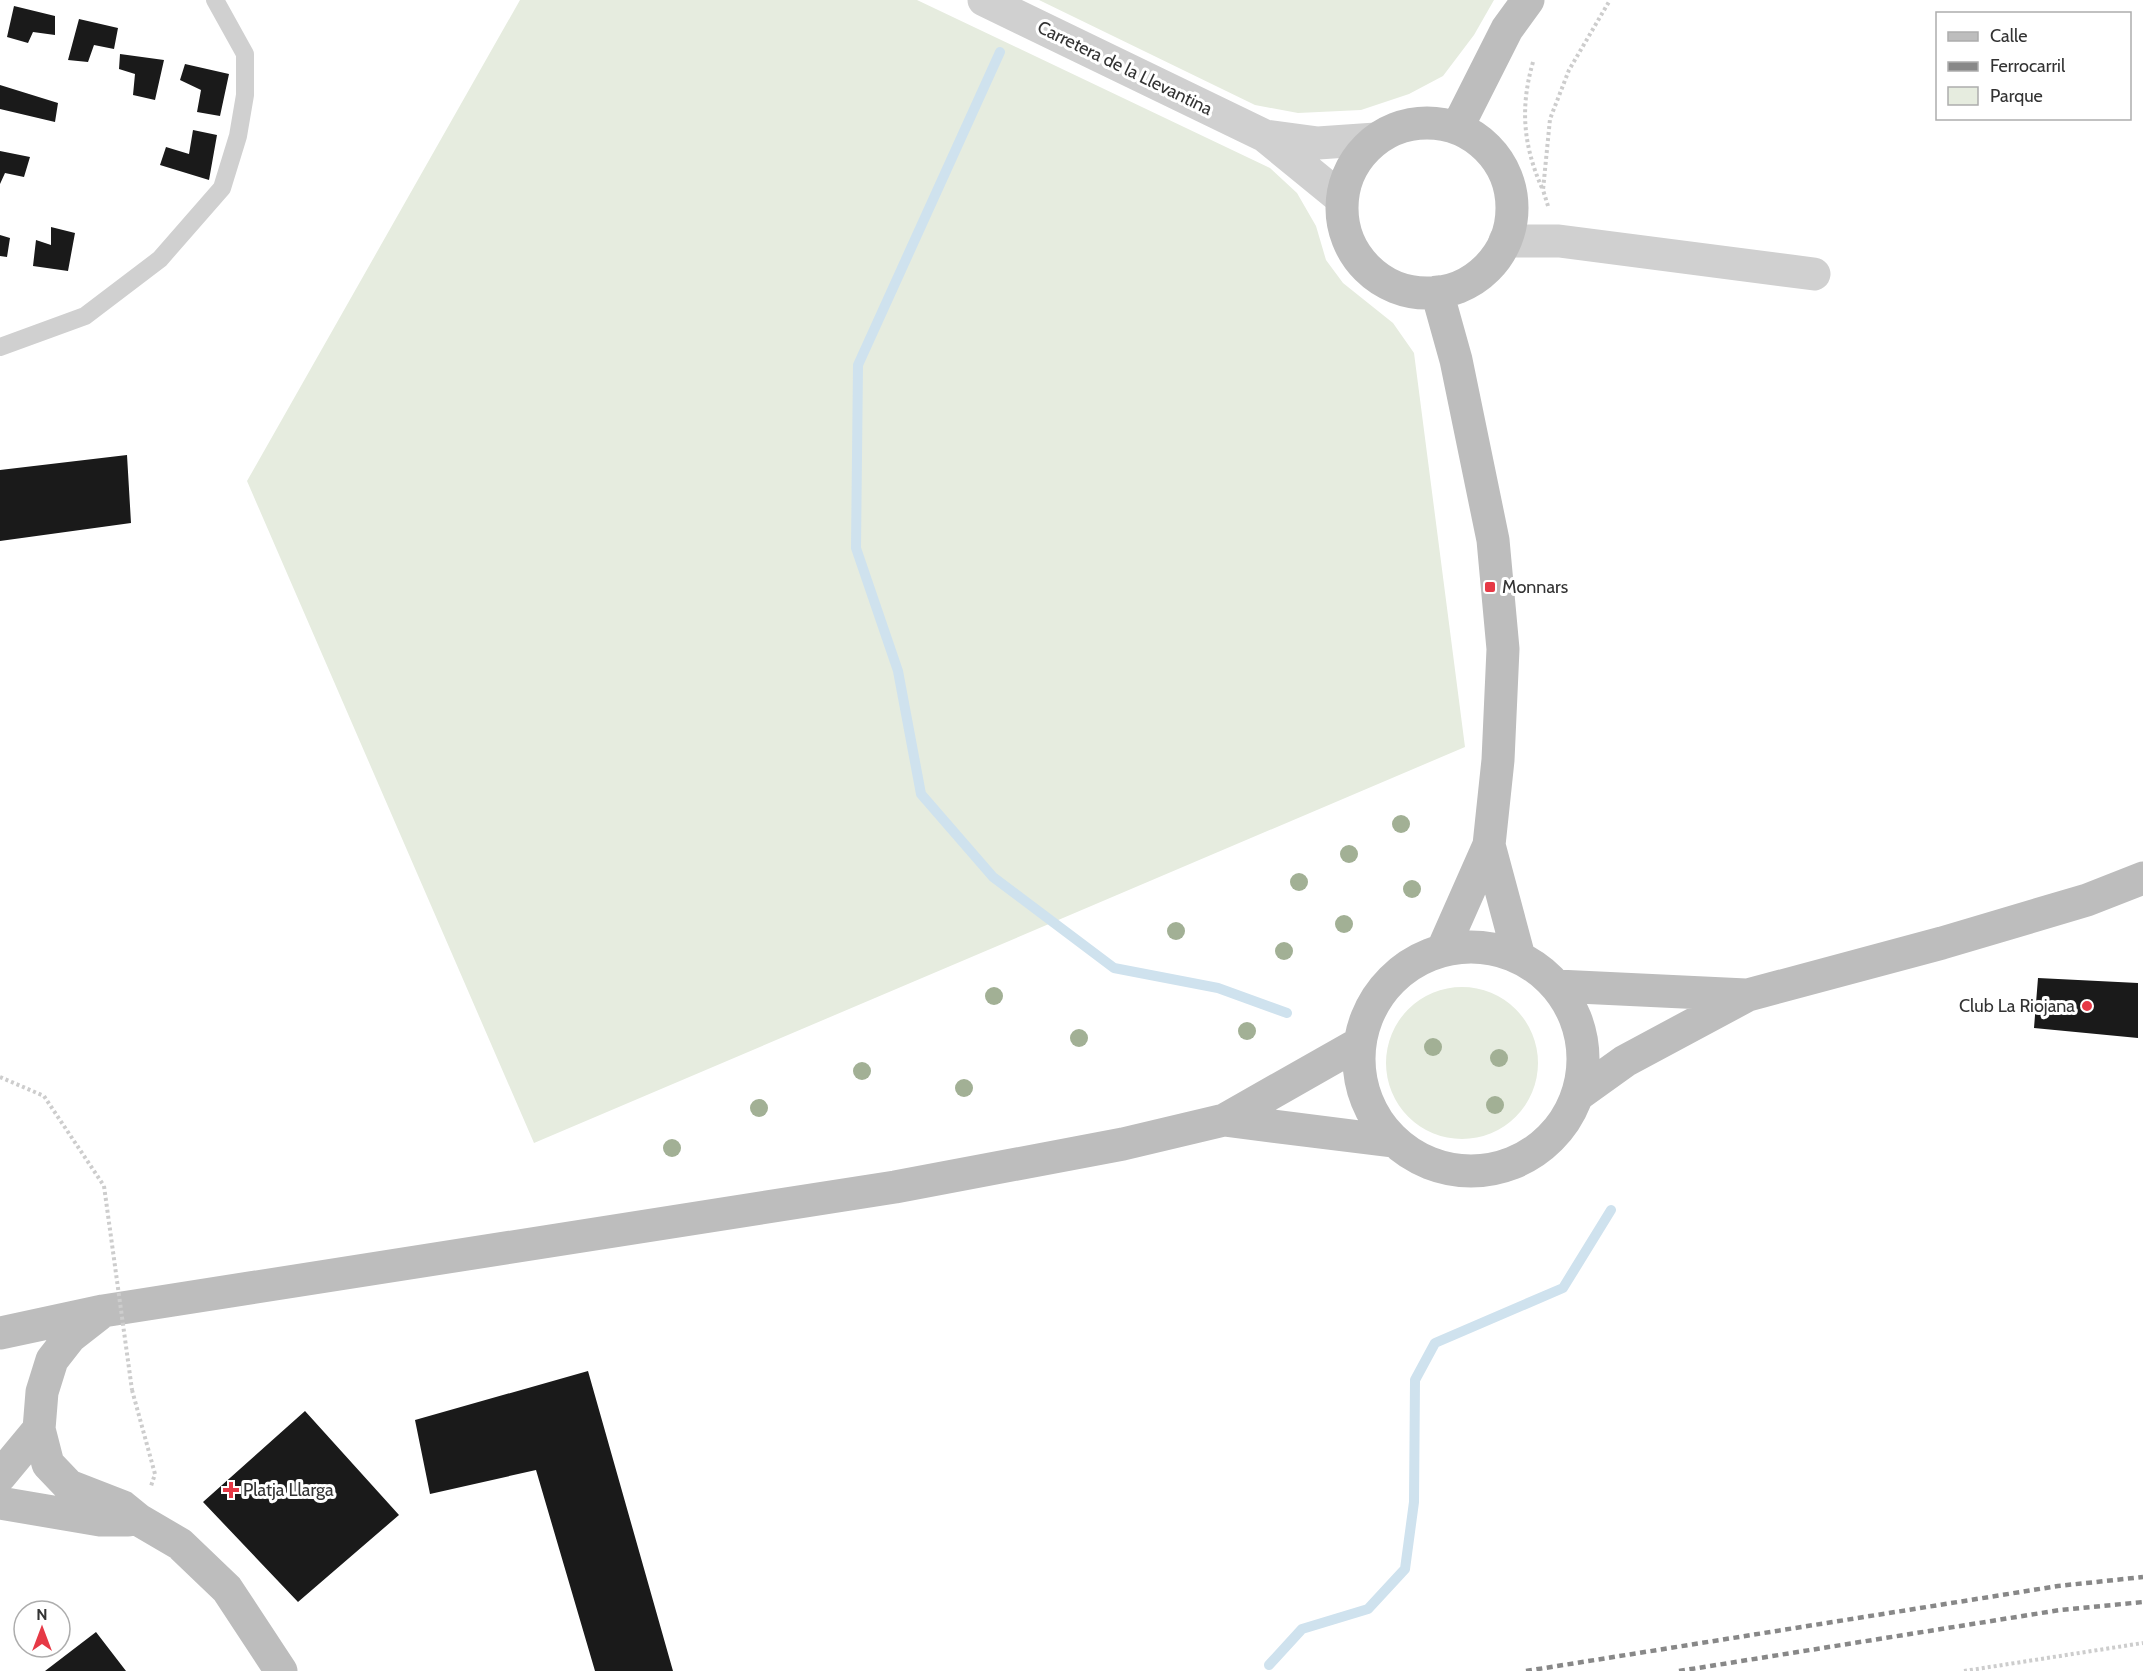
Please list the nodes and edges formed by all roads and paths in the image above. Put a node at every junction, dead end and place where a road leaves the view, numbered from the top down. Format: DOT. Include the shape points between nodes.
graph roads {
  1 [pos="215,0"];
  2 [pos="984,0"];
  3 [pos="1528,0"];
  4 [pos="1610,0"];
  5 [pos="1535,55"];
  6 [pos="1457,128"];
  7 [pos="1265,136"];
  8 [pos="1376,140"];
  9 [pos="1543,190"];
  10 [pos="1342,199"];
  11 [pos="1505,241"];
  12 [pos="1559,241"];
  13 [pos="1814,274"];
  14 [pos="1437,292"];
  15 [pos="0,346"];
  16 [pos="1489,845"];
  17 [pos="2143,878"];
  18 [pos="1443,949"];
  19 [pos="1519,957"];
  20 [pos="1557,986"];
  21 [pos="1748,995"];
  22 [pos="1358,1044"];
  23 [pos="0,1077"];
  24 [pos="1579,1094"];
  25 [pos="1224,1120"];
  26 [pos="1392,1141"];
  27 [pos="103,1311"];
  28 [pos="0,1333"];
  29 [pos="39,1429"];
  30 [pos="0,1476"];
  31 [pos="0,1503"];
  32 [pos="139,1520"];
  33 [pos="2143,1643"];
  34 [pos="281,1671"];
  35 [pos="1964,1671"];
  1 -- 15 [label="lane" via="244,54 245,94 238,136 222,188 160,259 85,316"];
  2 -- 7 [label="street, Carretera de la Llevantina"];
  3 -- 6 [label="street" via="1507,29"];
  4 -- 9 [label="path" via="1569,70 1550,119"];
  5 -- 9 [label="path" via="1525,88 1523,122 1530,159"];
  6 -- 8 [label="street" via="1429,123 1411,125"];
  6 -- 11 [label="street" via="1481,142 1499,162 1510,188 1512,215"];
  7 -- 8 [label="street, Carretera de la Llevantina" via="1318,142"];
  7 -- 10 [label="street, Carretera de la Llevantina"];
  8 -- 10 [label="street" via="1359,156"];
  9 -- 12 [label="path"];
  10 -- 14 [label="street" via="1343,224 1352,248 1367,268 1387,283 1412,292"];
  11 -- 12 [label="street"];
  11 -- 14 [label="street" via="1478,276 1459,287"];
  12 -- 13 [label="street"];
  14 -- 16 [label="street" via="1456,360 1492,540 1503,649"];
  16 -- 18 [label="street"];
  16 -- 19 [label="street"];
  17 -- 21 [label="street" via="2087,900 1942,943"];
  18 -- 19 [label="street" via="1483,946"];
  18 -- 22 [label="street" via="1405,967 1373,1000"];
  19 -- 20 [label="street"];
  20 -- 21 [label="street"];
  20 -- 24 [label="street" via="1577,1020 1584,1058"];
  21 -- 24 [label="street" via="1625,1061"];
  22 -- 25 [label="street"];
  22 -- 26 [label="street" via="1360,1085 1371,1114"];
  23 -- 32 [label="path, bridge" via="44,1096 104,1186 132,1390 155,1474"];
  24 -- 26 [label="street" via="1558,1132 1527,1157 1490,1170 1468,1172 1424,1162"];
  25 -- 26 [label="street"];
  25 -- 27 [label="street" via="1123,1144 895,1186"];
  27 -- 28 [label="street"];
  27 -- 29 [label="street" via="70,1337 52,1360 42,1392"];
  29 -- 30 [label="street"];
  29 -- 32 [label="street" via="48,1464 69,1486 123,1507"];
  31 -- 32 [label="street" via="100,1520"];
  32 -- 34 [label="street" via="180,1544 227,1589"];
  33 -- 35 [label="path"];
}
